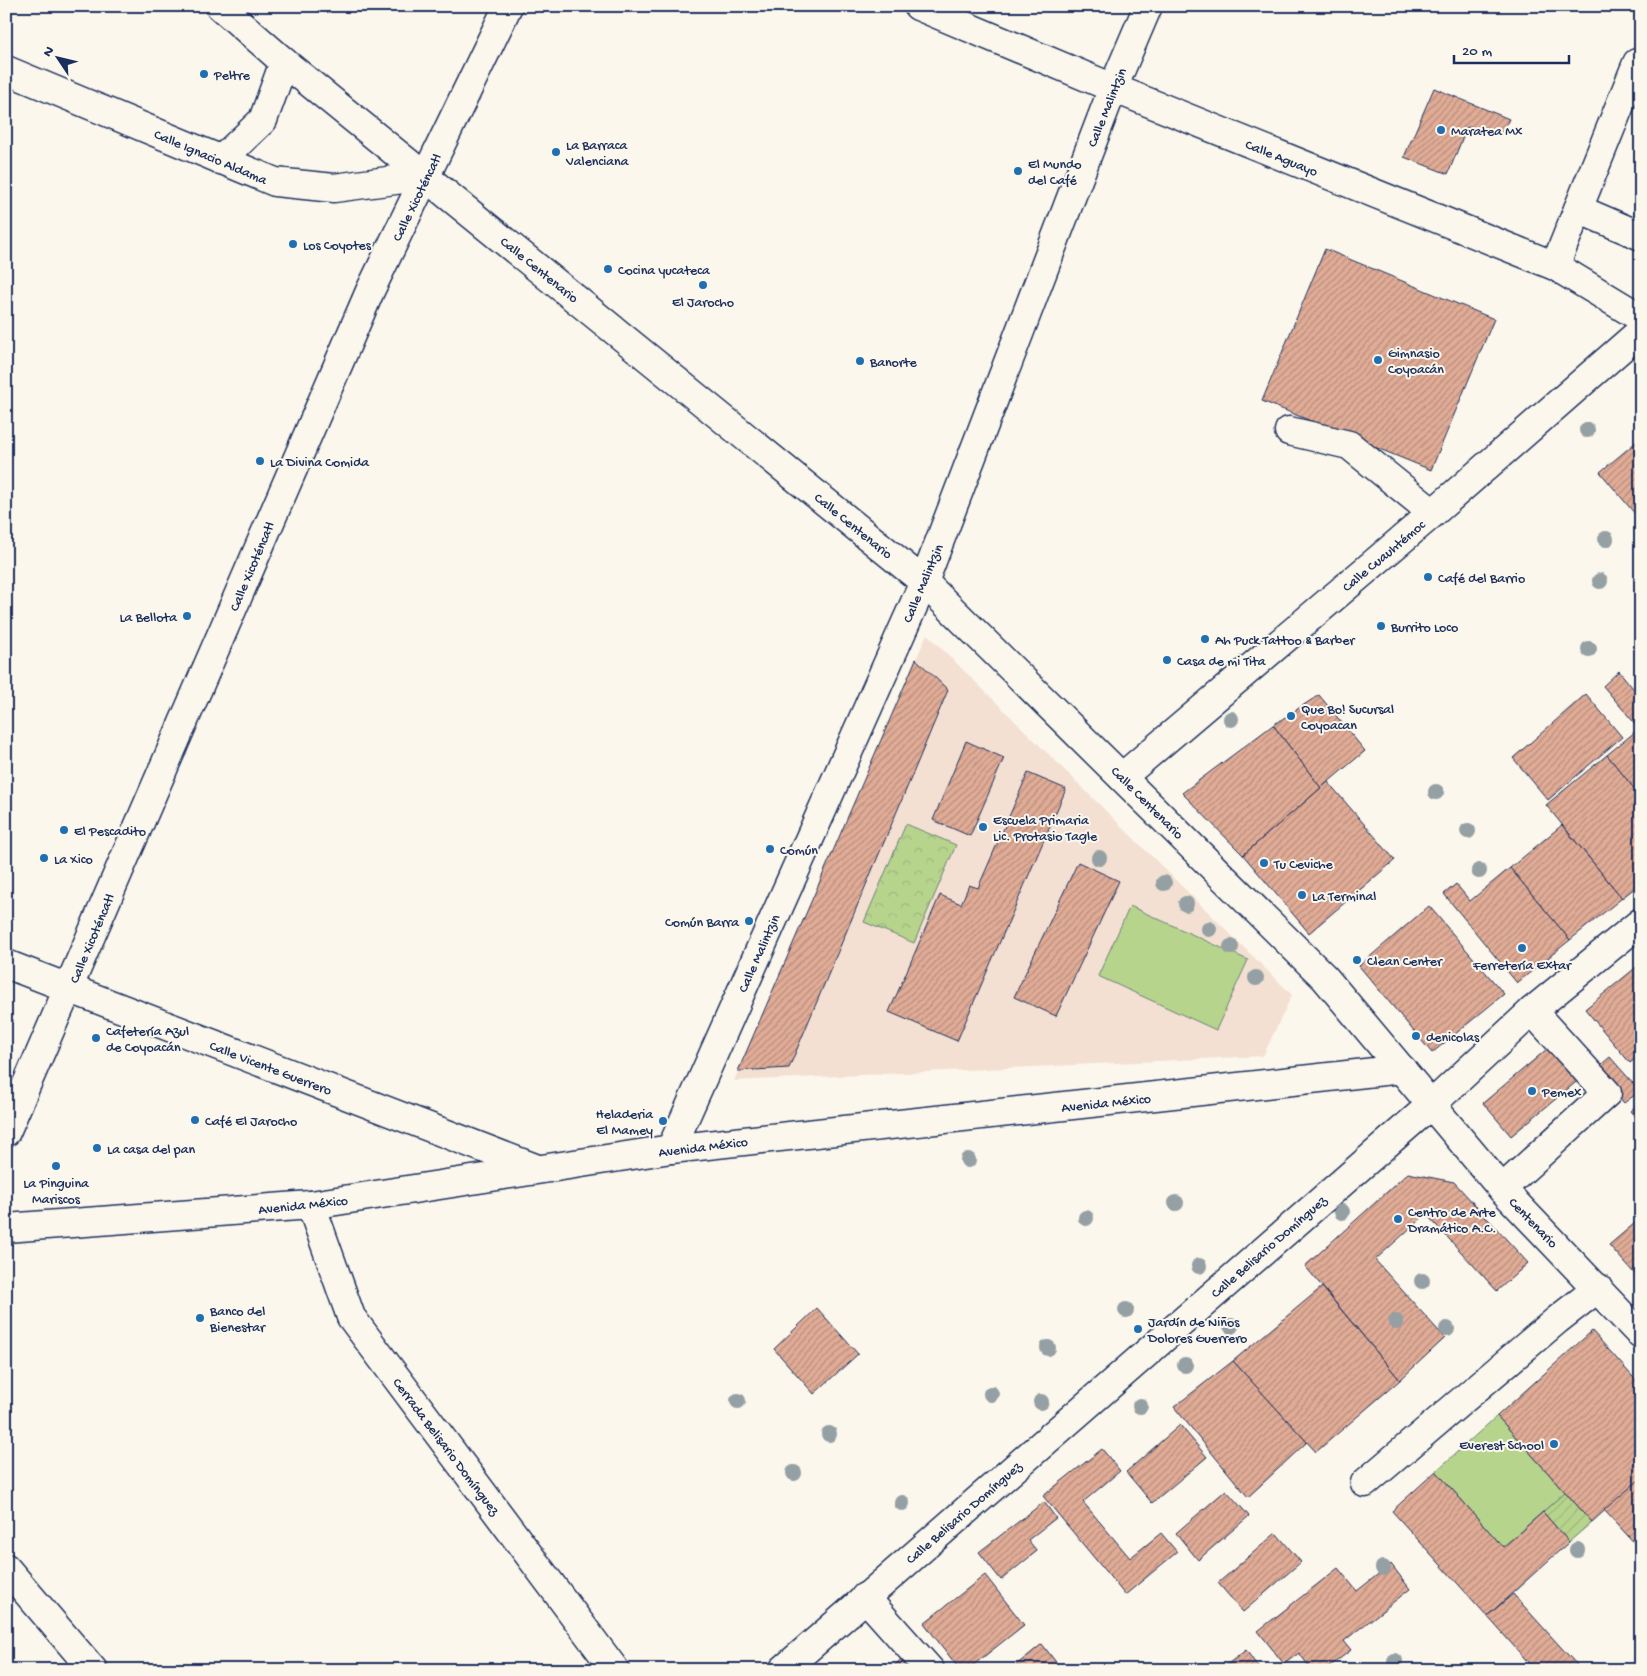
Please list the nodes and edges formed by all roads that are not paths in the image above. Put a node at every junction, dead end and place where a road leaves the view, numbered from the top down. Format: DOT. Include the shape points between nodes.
graph roads {
  1 [pos="220,6"];
  2 [pos="508,6"];
  3 [pos="918,6"];
  4 [pos="1148,6"];
  5 [pos="284,62"];
  6 [pos="1637,63"];
  7 [pos="6,70"];
  8 [pos="1113,88"];
  9 [pos="221,160"];
  10 [pos="426,176"];
  11 [pos="1578,208"];
  12 [pos="1641,236"];
  13 [pos="1555,266"];
  14 [pos="1641,318"];
  15 [pos="1641,331"];
  16 [pos="1289,431"];
  17 [pos="1433,513"];
  18 [pos="924,582"];
  19 [pos="1122,777"];
  20 [pos="1641,922"];
  21 [pos="6,964"];
  22 [pos="69,989"];
  23 [pos="1532,1011"];
  24 [pos="1402,1069"];
  25 [pos="1431,1105"];
  26 [pos="6,1132"];
  27 [pos="671,1149"];
  28 [pos="536,1168"];
  29 [pos="1502,1189"];
  30 [pos="311,1205"];
  31 [pos="6,1228"];
  32 [pos="1598,1288"];
  33 [pos="1641,1335"];
  34 [pos="1365,1484"];
  35 [pos="6,1568"];
  36 [pos="865,1597"];
  37 [pos="93,1670"];
  38 [pos="615,1670"];
  39 [pos="783,1670"];
  40 [pos="930,1670"];
  1 -- 5 [label="street, Calle Centenario"];
  2 -- 10 [label="street, Calle Xicoténcatl"];
  3 -- 8 [label="street, Calle Aguayo"];
  4 -- 8 [label="street, Calle Malintzin"];
  5 -- 9 [label="street" via="263,120"];
  5 -- 10 [label="street, Calle Centenario"];
  6 -- 11 [label="street"];
  7 -- 9 [label="street, Calle Ignacio Aldama"];
  8 -- 13 [label="street, Calle Aguayo"];
  8 -- 18 [label="street, Calle Malintzin"];
  9 -- 10 [label="street, Calle Ignacio Aldama" via="275,182 334,188"];
  10 -- 18 [label="street, Calle Centenario"];
  10 -- 22 [label="street, Calle Xicoténcatl" via="366,300"];
  11 -- 12 [label="street"];
  11 -- 13 [label="street"];
  13 -- 14 [label="street, Calle Aguayo"];
  15 -- 17 [label="street, Calle Cuauhtémoc"];
  16 -- 17 [label="street" via="1349,445"];
  17 -- 19 [label="street, Calle Cuauhtémoc"];
  18 -- 19 [label="street, Calle Centenario"];
  18 -- 27 [label="street, Calle Malintzin"];
  19 -- 24 [label="street, Calle Centenario" via="1325,978"];
  20 -- 23 [label="street, Calle Belisario Domínguez"];
  21 -- 22 [label="street, Calle Vicente Guerrero"];
  22 -- 26 [label="street, Calle Xicoténcatl"];
  22 -- 28 [label="street, Calle Vicente Guerrero"];
  23 -- 25 [label="street, Calle Belisario Domínguez"];
  23 -- 29 [label="street" via="1607,1093"];
  24 -- 25 [label="street, Calle Centenario"];
  24 -- 27 [label="street, Avenida México"];
  25 -- 29 [label="street, Centenario"];
  25 -- 36 [label="street, Calle Belisario Domínguez"];
  27 -- 28 [label="street, Avenida México"];
  28 -- 30 [label="street, Avenida México"];
  29 -- 32 [label="street, Centenario"];
  30 -- 31 [label="street, Avenida México"];
  30 -- 38 [label="street, Cerrada Belisario Domínguez" via="351,1317"];
  32 -- 33 [label="street, Centenario"];
  32 -- 34 [label="street"];
  35 -- 37 [label="street"];
  36 -- 39 [label="street, Calle Belisario Domínguez"];
  36 -- 40 [label="street"];
}
